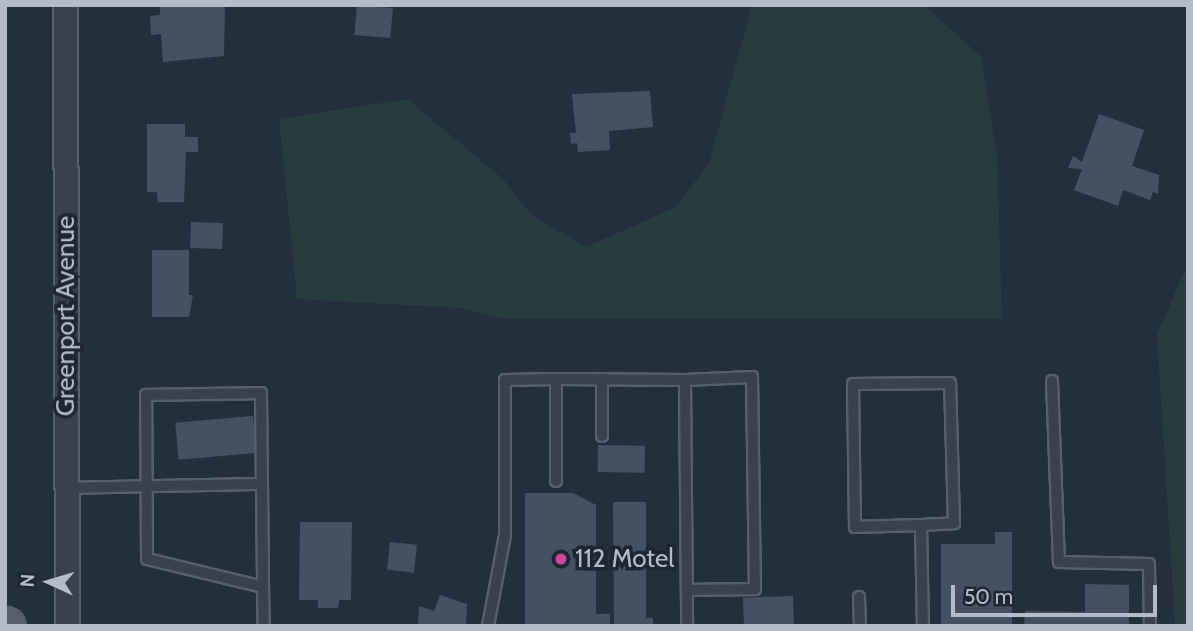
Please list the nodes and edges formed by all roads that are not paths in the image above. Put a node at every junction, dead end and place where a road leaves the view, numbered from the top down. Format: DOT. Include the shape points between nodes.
graph roads {
  1 [pos="65,5"];
  2 [pos="556,379"];
  3 [pos="602,379"];
  4 [pos="685,380"];
  5 [pos="1052,382"];
  6 [pos="602,436"];
  7 [pos="556,481"];
  8 [pos="262,484"];
  9 [pos="147,486"];
  10 [pos="66,488"];
  11 [pos="921,525"];
  12 [pos="263,587"];
  13 [pos="687,590"];
  14 [pos="859,597"];
  15 [pos="67,626"];
  16 [pos="264,626"];
  17 [pos="488,626"];
  18 [pos="687,626"];
  19 [pos="860,626"];
  20 [pos="923,626"];
  21 [pos="1150,626"];
  1 -- 10 [label="street, Greenport Avenue"];
  2 -- 3 [label="lane"];
  2 -- 7 [label="lane"];
  2 -- 17 [label="lane" via="505,380 505,535"];
  3 -- 4 [label="lane"];
  3 -- 6 [label="lane"];
  4 -- 13 [label="lane"];
  4 -- 13 [label="lane" via="752,377 755,589"];
  5 -- 21 [label="lane" via="1059,562 1149,564"];
  8 -- 9 [label="lane"];
  8 -- 9 [label="lane" via="261,393 146,395"];
  8 -- 12 [label="lane"];
  9 -- 10 [label="lane"];
  9 -- 12 [label="lane" via="147,559"];
  10 -- 15 [label="street, Greenport Avenue"];
  11 -- 11 [label="lane" via="855,527 853,384 950,383 954,523"];
  11 -- 20 [label="lane"];
  12 -- 16 [label="lane"];
  13 -- 18 [label="lane"];
  14 -- 19 [label="lane"];
}
